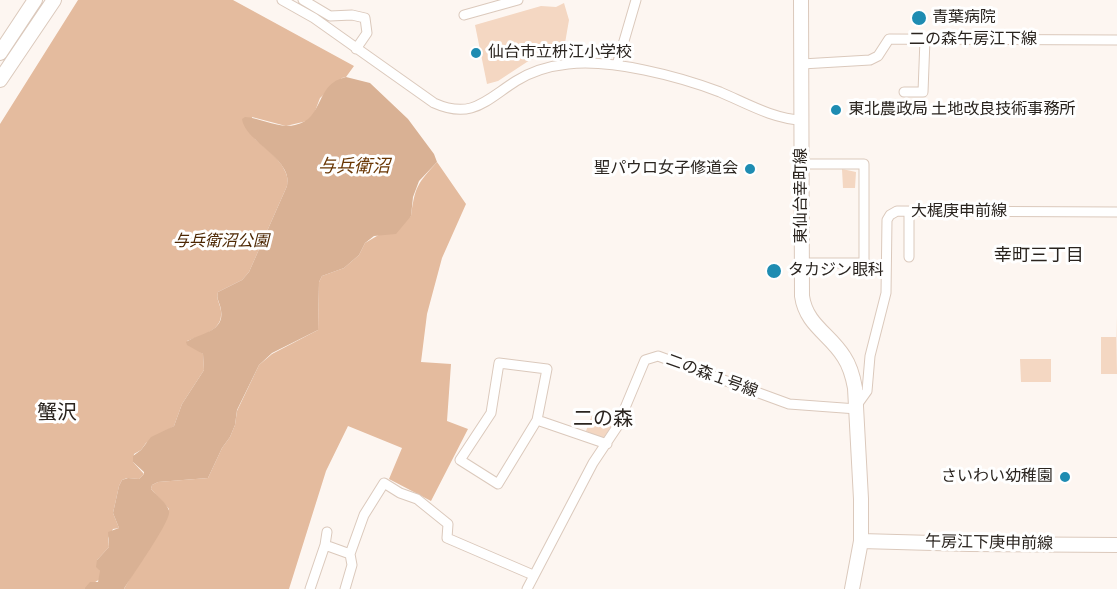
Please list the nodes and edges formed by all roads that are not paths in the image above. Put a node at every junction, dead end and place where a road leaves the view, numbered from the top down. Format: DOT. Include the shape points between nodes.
graph roads {
  1 [pos="35,0"];
  2 [pos="54,0"];
  3 [pos="282,0"];
  4 [pos="303,0"];
  5 [pos="518,0"];
  6 [pos="636,0"];
  7 [pos="801,0"];
  8 [pos="464,15"];
  9 [pos="925,39"];
  10 [pos="1117,40"];
  11 [pos="357,49"];
  12 [pos="0,53"];
  13 [pos="802,64"];
  14 [pos="617,65"];
  15 [pos="0,80"];
  16 [pos="904,92"];
  17 [pos="802,120"];
  18 [pos="802,164"];
  19 [pos="909,212"];
  20 [pos="1117,212"];
  21 [pos="909,257"];
  22 [pos="802,263"];
  23 [pos="857,407"];
  24 [pos="537,420"];
  25 [pos="607,444"];
  26 [pos="327,532"];
  27 [pos="861,540"];
  28 [pos="325,545"];
  29 [pos="1117,545"];
  30 [pos="350,554"];
  31 [pos="533,574"];
  32 [pos="310,589"];
  33 [pos="345,589"];
  34 [pos="527,589"];
  35 [pos="852,589"];
  1 -- 12 [label="street"];
  2 -- 15 [label="street"];
  3 -- 11 [label="street"];
  4 -- 11 [label="street" via="330,16 365,18 367,33"];
  5 -- 8 [label="street"];
  6 -- 14 [label="street"];
  7 -- 13 [label="street, 東仙台幸町線"];
  9 -- 10 [label="street, 二の森午房江下線"];
  9 -- 13 [label="street, 二の森午房江下線" via="889,39 878,56 870,60"];
  9 -- 16 [label="street" via="923,92"];
  11 -- 14 [label="street" via="434,103 468,110 484,105 540,69 596,62"];
  13 -- 17 [label="street, 東仙台幸町線"];
  14 -- 17 [label="street" via="701,85 782,118"];
  17 -- 18 [label="street, 東仙台幸町線"];
  18 -- 22 [label="street, 東仙台幸町線"];
  18 -- 22 [label="street" via="864,164 864,263"];
  19 -- 20 [label="street, 大梶庚申前線"];
  19 -- 21 [label="street"];
  19 -- 23 [label="street, 大梶庚申前線" via="893,213 887,220 886,293 870,356 867,390"];
  22 -- 23 [label="street, 東仙台幸町線" via="803,308 844,356"];
  23 -- 25 [label="street, 二の森１号線" via="789,404 658,356 645,360"];
  23 -- 27 [label="street, 東仙台幸町線"];
  24 -- 24 [label="street" via="498,484 460,460 491,413 499,363 547,369"];
  24 -- 25 [label="street"];
  25 -- 31 [label="street, 二の森１号線"];
  26 -- 28 [label="street"];
  27 -- 29 [label="street, 午房江下庚申前線"];
  27 -- 35 [label="street, 東仙台幸町線"];
  28 -- 30 [label="street"];
  28 -- 32 [label="street"];
  30 -- 31 [label="street" via="364,515 384,483 435,512 448,524 447,538"];
  30 -- 33 [label="street" via="352,565"];
  31 -- 34 [label="street, 二の森１号線"];
}
